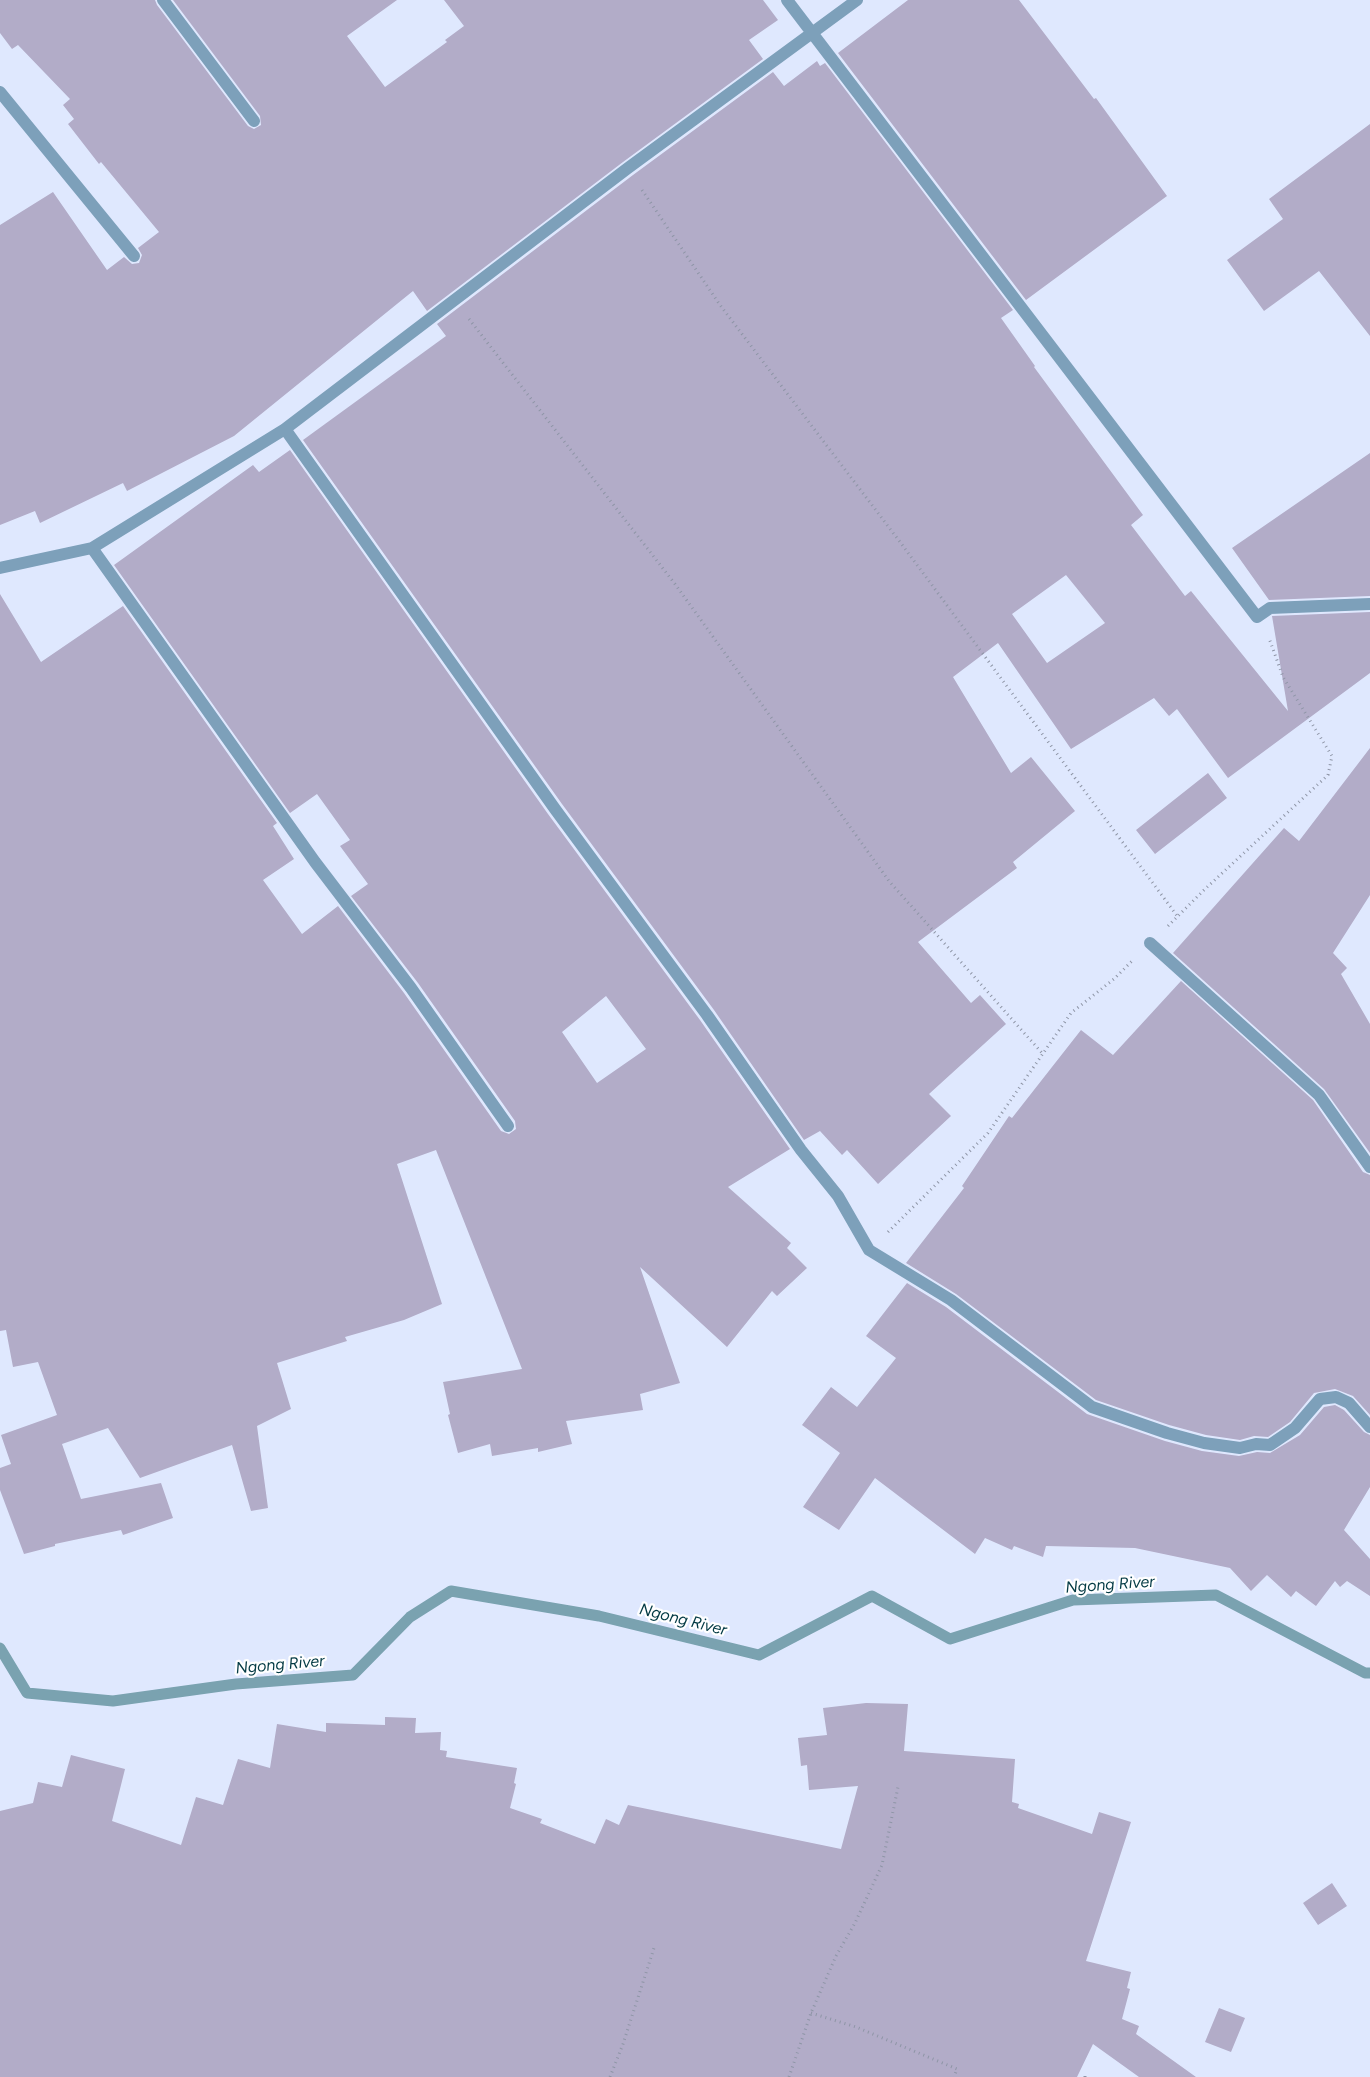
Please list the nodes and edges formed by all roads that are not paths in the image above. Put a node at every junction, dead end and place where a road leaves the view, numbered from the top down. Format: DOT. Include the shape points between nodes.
graph roads {
  1 [pos="163,0"];
  2 [pos="787,0"];
  3 [pos="857,0"];
  4 [pos="811,33"];
  5 [pos="0,92"];
  6 [pos="254,121"];
  7 [pos="134,256"];
  8 [pos="285,429"];
  9 [pos="92,548"];
  10 [pos="0,568"];
  11 [pos="1370,604"];
  12 [pos="1150,943"];
  13 [pos="508,1126"];
  14 [pos="1370,1166"];
  15 [pos="1370,1427"];
  1 -- 6 [label="street"];
  2 -- 4 [label="street"];
  3 -- 4 [label="street"];
  4 -- 8 [label="street"];
  4 -- 11 [label="street" via="1258,617 1270,608"];
  5 -- 7 [label="street"];
  8 -- 9 [label="street"];
  8 -- 15 [label="street" via="801,1150 838,1196 870,1250 951,1300 1098,1410 1176,1436 1240,1448 1256,1444 1270,1446 1295,1428 1320,1399 1336,1397 1349,1402"];
  9 -- 10 [label="street"];
  9 -- 13 [label="street"];
  12 -- 14 [label="street" via="1318,1096"];
}
